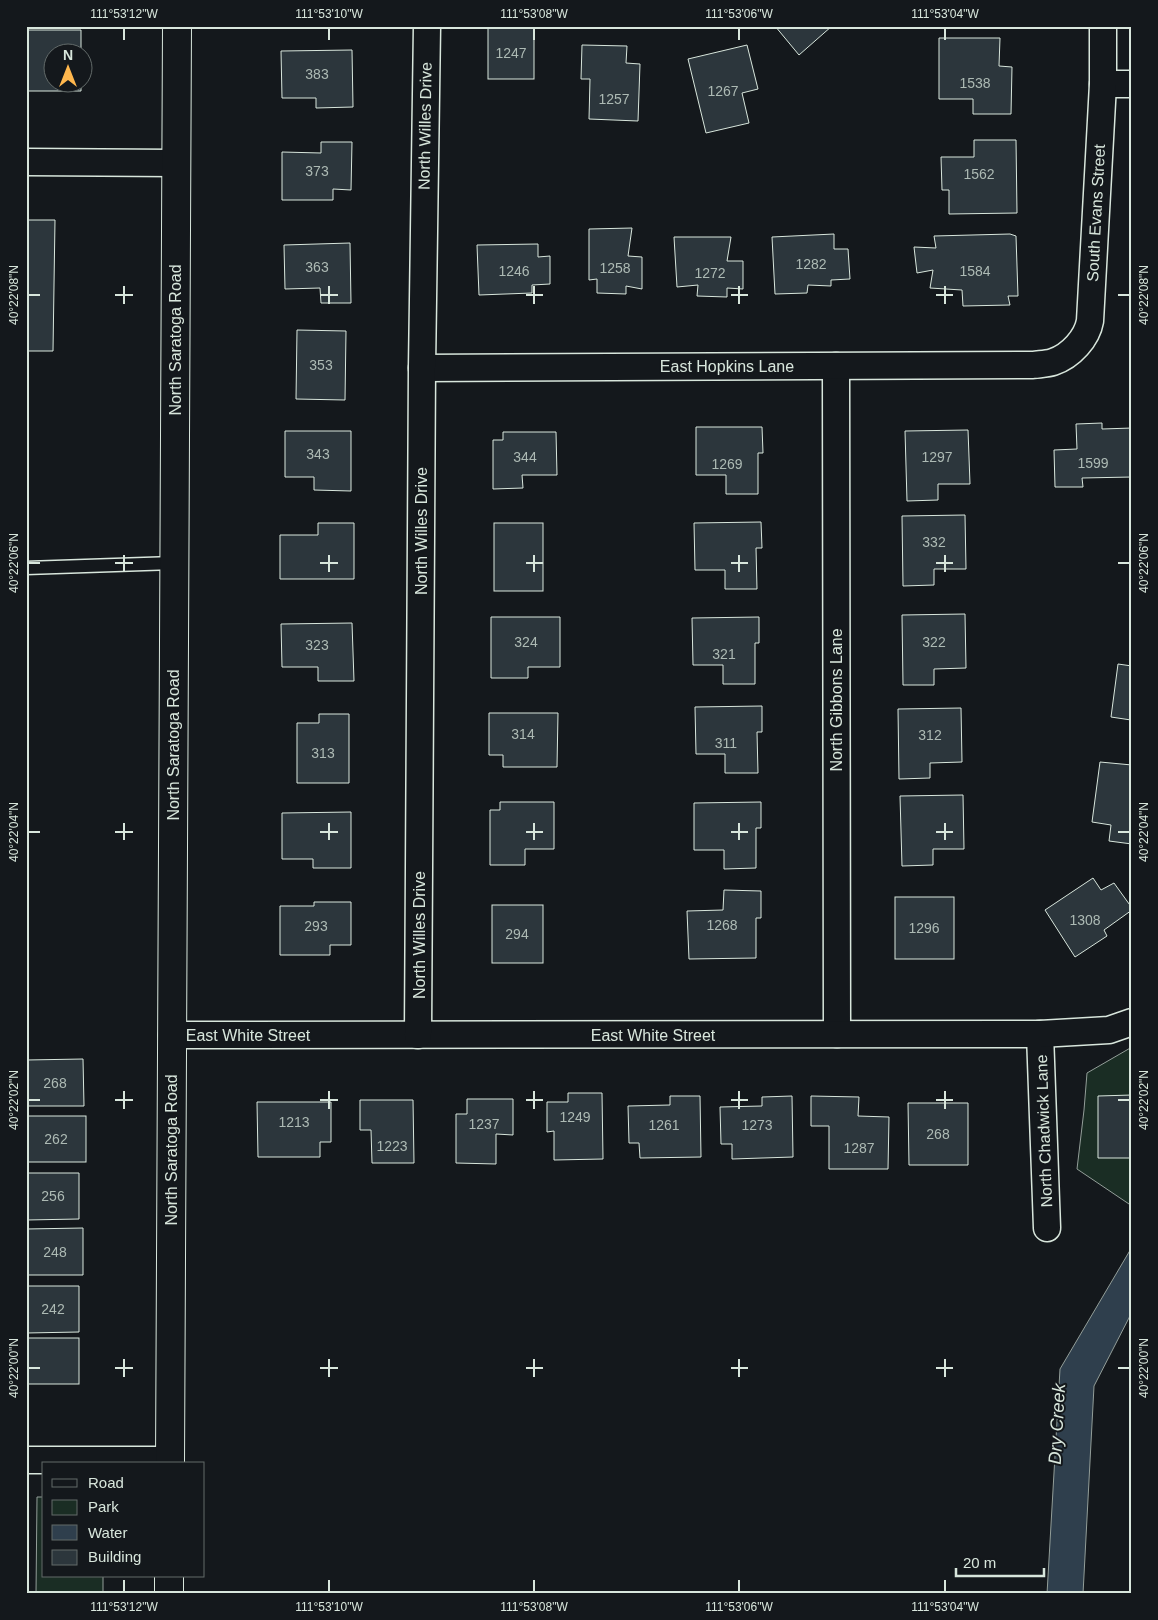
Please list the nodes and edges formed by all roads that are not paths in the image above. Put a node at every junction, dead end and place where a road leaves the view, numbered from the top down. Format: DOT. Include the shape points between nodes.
graph roads {
  1 [pos="177,26"];
  2 [pos="427,26"];
  3 [pos="1103,26"];
  4 [pos="1103,84"];
  5 [pos="1132,84"];
  6 [pos="26,162"];
  7 [pos="176,163"];
  8 [pos="1033,365"];
  9 [pos="836,366"];
  10 [pos="422,368"];
  11 [pos="174,563"];
  12 [pos="26,568"];
  13 [pos="1132,1022"];
  14 [pos="837,1034"];
  15 [pos="1040,1034"];
  16 [pos="172,1035"];
  17 [pos="418,1035"];
  18 [pos="1047,1228"];
  19 [pos="26,1460"];
  20 [pos="170,1462"];
  21 [pos="169,1578"];
  22 [pos="169,1594"];
  1 -- 7 [label="main road, North Saratoga Road"];
  2 -- 10 [label="street, North Willes Drive"];
  3 -- 4 [label="street, South Evans Street"];
  4 -- 5 [label="street"];
  4 -- 8 [label="street, South Evans Street" via="1088,331 1064,356 1054,362"];
  6 -- 7 [label="street"];
  7 -- 11 [label="main road, North Saratoga Road"];
  8 -- 9 [label="street, East Hopkins Lane"];
  9 -- 10 [label="street, East Hopkins Lane"];
  9 -- 14 [label="street, North Gibbons Lane"];
  10 -- 17 [label="street, North Willes Drive"];
  11 -- 12 [label="lane"];
  11 -- 16 [label="main road, North Saratoga Road"];
  13 -- 15 [label="street, East White Street" via="1109,1030"];
  14 -- 15 [label="street, East White Street"];
  14 -- 17 [label="street, East White Street"];
  15 -- 18 [label="street, North Chadwick Lane"];
  16 -- 17 [label="street, East White Street"];
  16 -- 20 [label="main road, North Saratoga Road"];
  19 -- 20 [label="street"];
  21 -- 22 [label="main road"];
}
